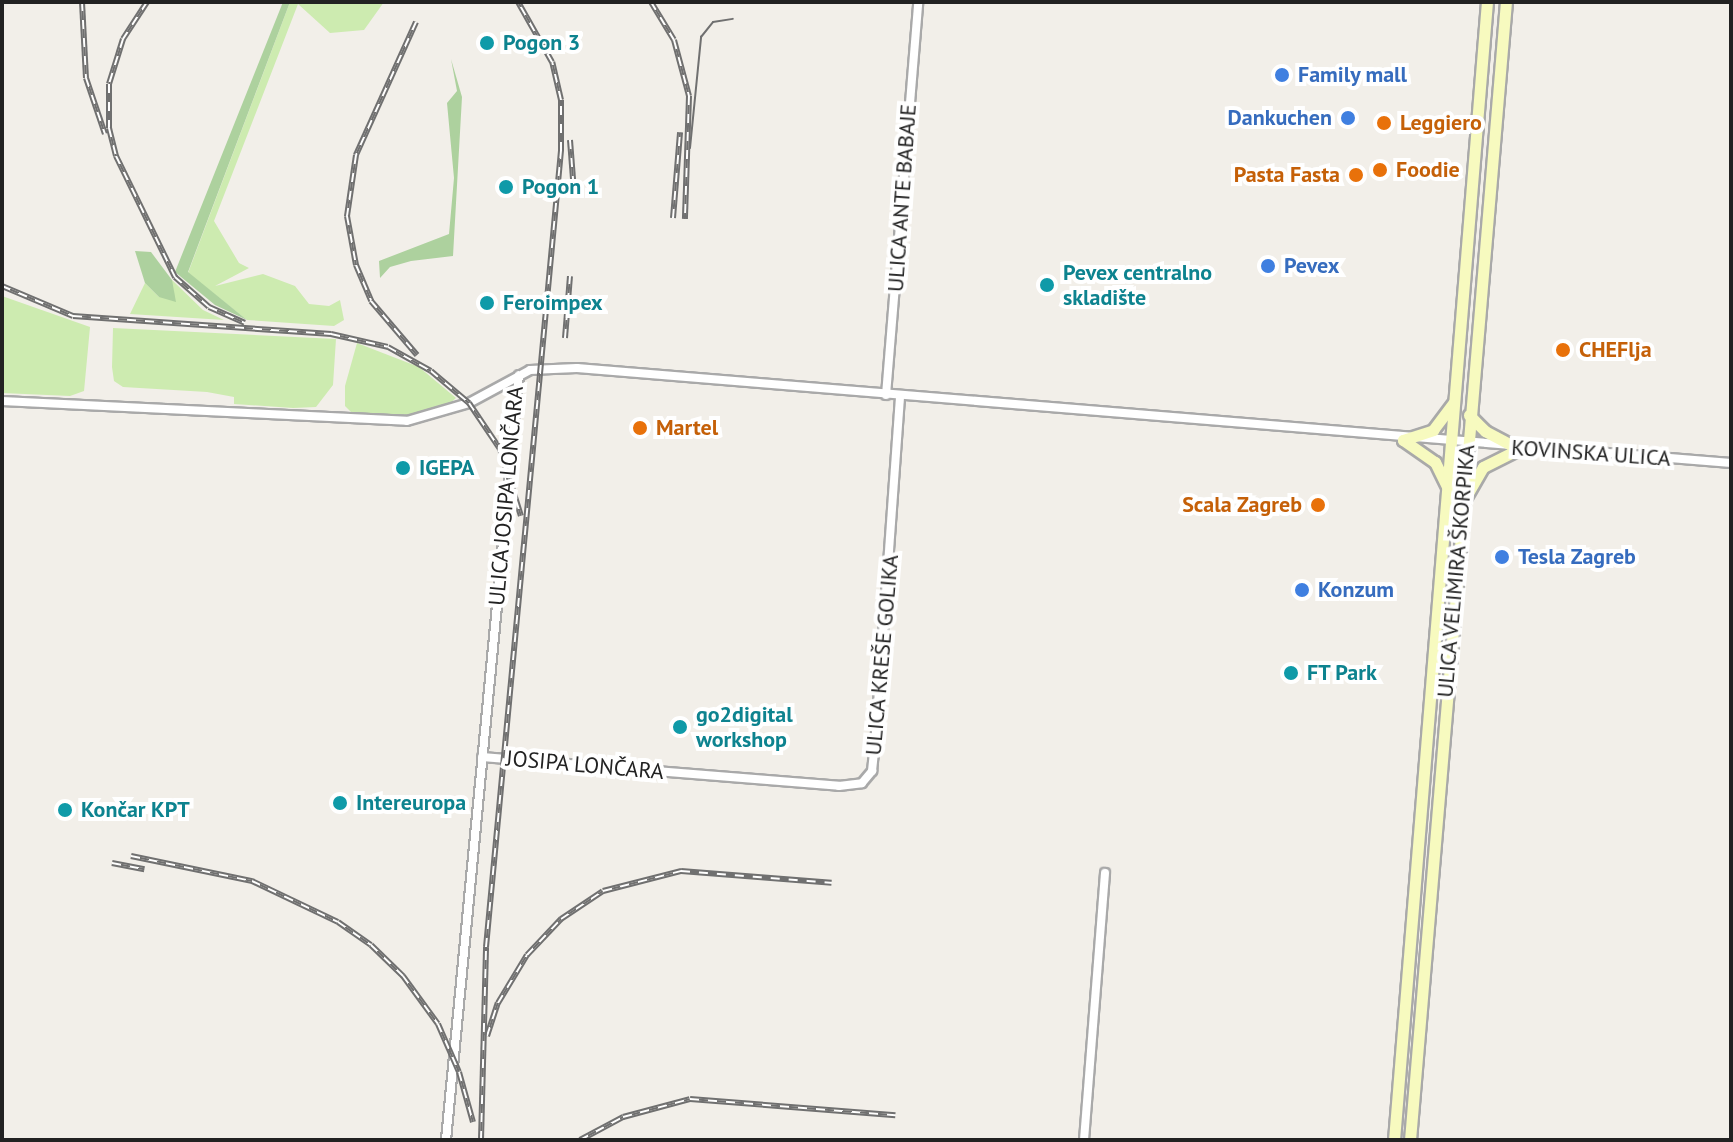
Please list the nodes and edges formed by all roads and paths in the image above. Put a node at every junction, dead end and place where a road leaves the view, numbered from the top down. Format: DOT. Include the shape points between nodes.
graph roads {
  1 [pos="918,2"];
  2 [pos="1487,2"];
  3 [pos="1506,2"];
  4 [pos="519,375"];
  5 [pos="886,395"];
  6 [pos="900,396"];
  7 [pos="1456,399"];
  8 [pos="2,401"];
  9 [pos="1469,415"];
  10 [pos="1403,440"];
  11 [pos="1452,444"];
  12 [pos="1466,445"];
  13 [pos="1519,449"];
  14 [pos="1731,463"];
  15 [pos="1448,492"];
  16 [pos="1459,512"];
  17 [pos="482,757"];
  18 [pos="687,774"];
  19 [pos="1105,873"];
  20 [pos="446,1140"];
  21 [pos="1084,1140"];
  22 [pos="1394,1140"];
  23 [pos="1410,1140"];
  1 -- 5 [label="street, ULICA ANTE BABAJE"];
  2 -- 7 [label="main road, ULICA VELIMIRA ŠKORPIKA"];
  3 -- 9 [label="main road, ULICA VELIMIRA ŠKORPIKA"];
  4 -- 5 [label="street" via="541,367 577,368"];
  4 -- 8 [label="street, ULICA JOSIPA LONČARA" via="469,403 407,421"];
  4 -- 17 [label="street, ULICA JOSIPA LONČARA"];
  5 -- 6 [label="street"];
  6 -- 10 [label="street"];
  6 -- 18 [label="street, ULICA KREŠE GOLIKA" via="872,771 862,783 839,786"];
  7 -- 10 [label="main road" via="1433,430"];
  7 -- 11 [label="main road, ULICA VELIMIRA ŠKORPIKA"];
  9 -- 12 [label="main road, ULICA VELIMIRA ŠKORPIKA"];
  9 -- 13 [label="main road" via="1485,431"];
  10 -- 11 [label="street"];
  10 -- 15 [label="main road" via="1435,462"];
  11 -- 12 [label="street, KOVINSKA ULICA"];
  11 -- 15 [label="main road, ULICA VELIMIRA ŠKORPIKA"];
  12 -- 13 [label="street, KOVINSKA ULICA"];
  12 -- 16 [label="main road, ULICA VELIMIRA ŠKORPIKA"];
  13 -- 14 [label="street, KOVINSKA ULICA"];
  13 -- 16 [label="main road" via="1483,467"];
  15 -- 22 [label="main road, ULICA VELIMIRA ŠKORPIKA"];
  16 -- 23 [label="main road, ULICA VELIMIRA ŠKORPIKA"];
  17 -- 18 [label="street, JOSIPA LONČARA"];
  17 -- 20 [label="street, ULICA JOSIPA LONČARA"];
  19 -- 21 [label="street"];
}
